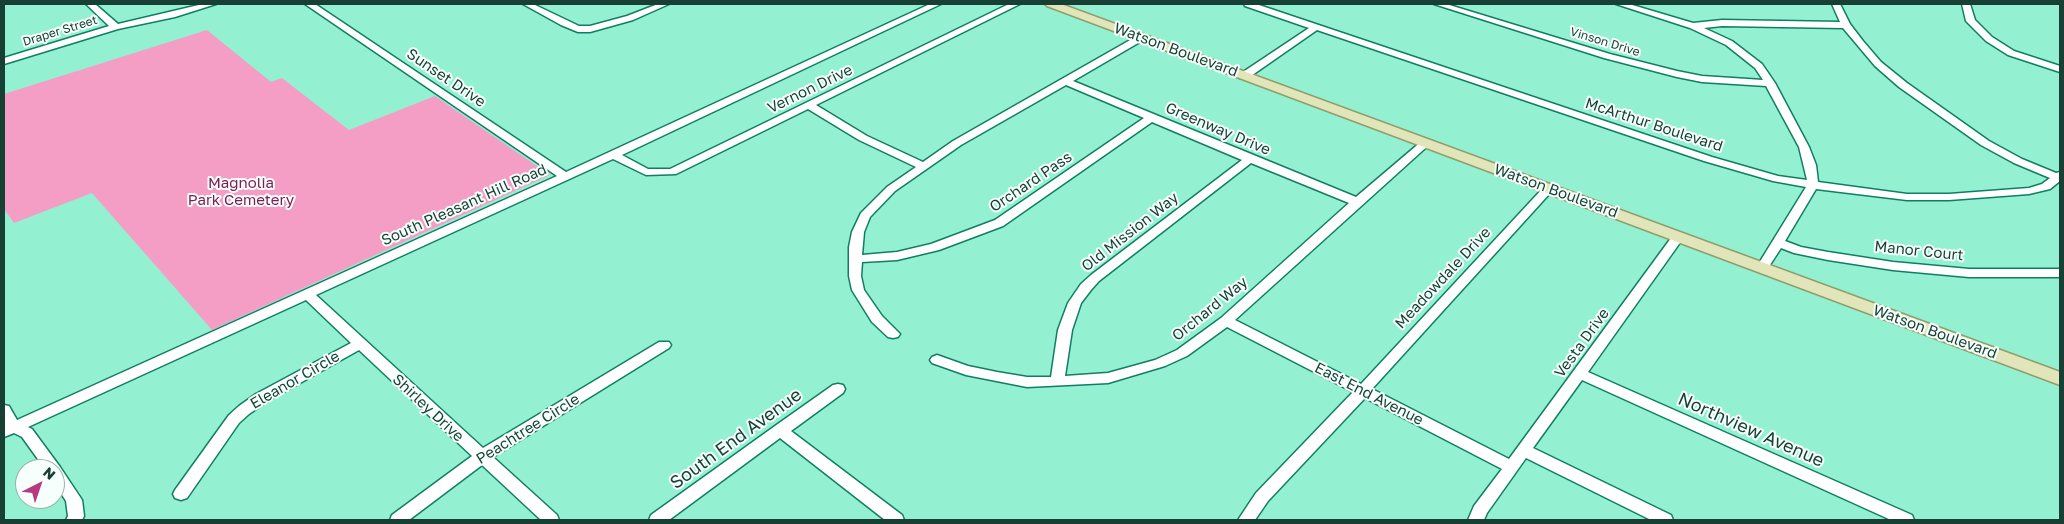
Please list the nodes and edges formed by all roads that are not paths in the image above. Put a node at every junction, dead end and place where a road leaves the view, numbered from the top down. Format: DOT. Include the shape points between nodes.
graph roads {
  1 [pos="90,4"];
  2 [pos="212,4"];
  3 [pos="309,4"];
  4 [pos="527,4"];
  5 [pos="664,4"];
  6 [pos="937,4"];
  7 [pos="1016,4"];
  8 [pos="1051,4"];
  9 [pos="1248,4"];
  10 [pos="1438,4"];
  11 [pos="1620,4"];
  12 [pos="1836,4"];
  13 [pos="1966,4"];
  14 [pos="1846,25"];
  15 [pos="1693,26"];
  16 [pos="116,27"];
  17 [pos="1316,28"];
  18 [pos="1142,38"];
  19 [pos="4,61"];
  20 [pos="2060,69"];
  21 [pos="1244,76"];
  22 [pos="1067,82"];
  23 [pos="1770,83"];
  24 [pos="810,106"];
  25 [pos="1152,117"];
  26 [pos="1426,143"];
  27 [pos="613,155"];
  28 [pos="1250,159"];
  29 [pos="923,166"];
  30 [pos="565,177"];
  31 [pos="2059,177"];
  32 [pos="1813,185"];
  33 [pos="1548,188"];
  34 [pos="1357,202"];
  35 [pos="1678,237"];
  36 [pos="1777,242"];
  37 [pos="856,259"];
  38 [pos="1762,268"];
  39 [pos="2054,273"];
  40 [pos="2060,284"];
  41 [pos="307,294"];
  42 [pos="1226,321"];
  43 [pos="892,334"];
  44 [pos="360,344"];
  45 [pos="664,345"];
  46 [pos="937,360"];
  47 [pos="1580,374"];
  48 [pos="2060,379"];
  49 [pos="1057,382"];
  50 [pos="838,389"];
  51 [pos="1362,390"];
  52 [pos="4,410"];
  53 [pos="9,430"];
  54 [pos="780,430"];
  55 [pos="1524,450"];
  56 [pos="481,457"];
  57 [pos="46,459"];
  58 [pos="1512,467"];
  59 [pos="65,486"];
  60 [pos="181,494"];
  61 [pos="74,520"];
  62 [pos="398,520"];
  63 [pos="551,520"];
  64 [pos="657,520"];
  65 [pos="896,520"];
  66 [pos="1246,520"];
  67 [pos="1476,520"];
  68 [pos="1665,520"];
  69 [pos="1906,520"];
  1 -- 16 [label="street"];
  2 -- 16 [label="street, Draper Street"];
  3 -- 30 [label="street, Sunset Drive"];
  4 -- 5 [label="street" via="564,24 590,30"];
  6 -- 27 [label="street, South Pleasant Hill Road"];
  7 -- 24 [label="street, Vernon Drive"];
  8 -- 18 [label="main road, Watson Boulevard"];
  9 -- 17 [label="street, McArthur Boulevard"];
  10 -- 23 [label="street, Vinson Drive" via="1677,74 1702,79"];
  11 -- 15 [label="street"];
  12 -- 14 [label="street"];
  13 -- 20 [label="street" via="1971,21 1989,39 2011,52"];
  14 -- 15 [label="street" via="1731,23"];
  14 -- 31 [label="street" via="1878,64 1966,131 2018,161"];
  15 -- 23 [label="street" via="1729,43 1750,58"];
  16 -- 19 [label="street, Draper Street"];
  17 -- 21 [label="street"];
  17 -- 32 [label="street, McArthur Boulevard" via="1708,159 1777,179"];
  18 -- 21 [label="main road, Watson Boulevard"];
  18 -- 22 [label="street"];
  21 -- 26 [label="main road, Watson Boulevard"];
  22 -- 25 [label="street, Greenway Drive"];
  22 -- 29 [label="street" via="957,143"];
  23 -- 32 [label="street" via="1804,147"];
  24 -- 27 [label="street, Vernon Drive" via="672,172 646,172"];
  24 -- 29 [label="street" via="863,138"];
  25 -- 28 [label="street, Greenway Drive"];
  25 -- 37 [label="street, Orchard Pass" via="998,223 935,247 897,256"];
  26 -- 33 [label="main road, Watson Boulevard"];
  26 -- 34 [label="street, Orchard Way"];
  27 -- 30 [label="street, South Pleasant Hill Road"];
  28 -- 34 [label="street, Greenway Drive"];
  28 -- 49 [label="street, Old Mission Way" via="1086,287 1075,303 1065,330"];
  29 -- 37 [label="street" via="891,189 866,216 858,232"];
  30 -- 41 [label="street, South Pleasant Hill Road"];
  31 -- 32 [label="street, McArthur Boulevard" via="2046,187 2029,192 1949,197 1907,197"];
  32 -- 36 [label="street"];
  33 -- 35 [label="main road, Watson Boulevard"];
  33 -- 51 [label="street, Meadowdale Drive"];
  34 -- 42 [label="street, Orchard Way"];
  35 -- 38 [label="main road, Watson Boulevard"];
  35 -- 47 [label="street, Vesta Drive"];
  36 -- 38 [label="street"];
  36 -- 39 [label="street, Manor Court" via="1818,254 1893,266 1969,273"];
  37 -- 43 [label="street" via="858,290"];
  38 -- 48 [label="main road, Watson Boulevard"];
  39 -- 40 [label="street"];
  41 -- 44 [label="street, Shirley Drive"];
  41 -- 53 [label="street, South Pleasant Hill Road"];
  42 -- 49 [label="street, Orchard Way" via="1182,353 1160,363 1108,378"];
  42 -- 51 [label="street, East End Avenue"];
  44 -- 56 [label="street, Shirley Drive"];
  44 -- 60 [label="street, Eleanor Circle" via="244,410 234,419"];
  45 -- 56 [label="street, Peachtree Circle"];
  46 -- 49 [label="street, Orchard Way" via="997,377"];
  47 -- 55 [label="street, Vesta Drive"];
  47 -- 69 [label="street, Northview Avenue"];
  50 -- 54 [label="street, South End Avenue"];
  51 -- 58 [label="street, East End Avenue"];
  51 -- 66 [label="street, Meadowdale Drive" via="1262,496"];
  52 -- 53 [label="street"];
  53 -- 57 [label="street" via="27,433"];
  54 -- 64 [label="street, South End Avenue"];
  54 -- 65 [label="street"];
  55 -- 58 [label="street, Vesta Drive"];
  55 -- 68 [label="street"];
  56 -- 62 [label="street, Peachtree Circle"];
  56 -- 63 [label="street, Shirley Drive"];
  58 -- 67 [label="street, Vesta Drive"];
  59 -- 61 [label="street" via="74,500"];
}
